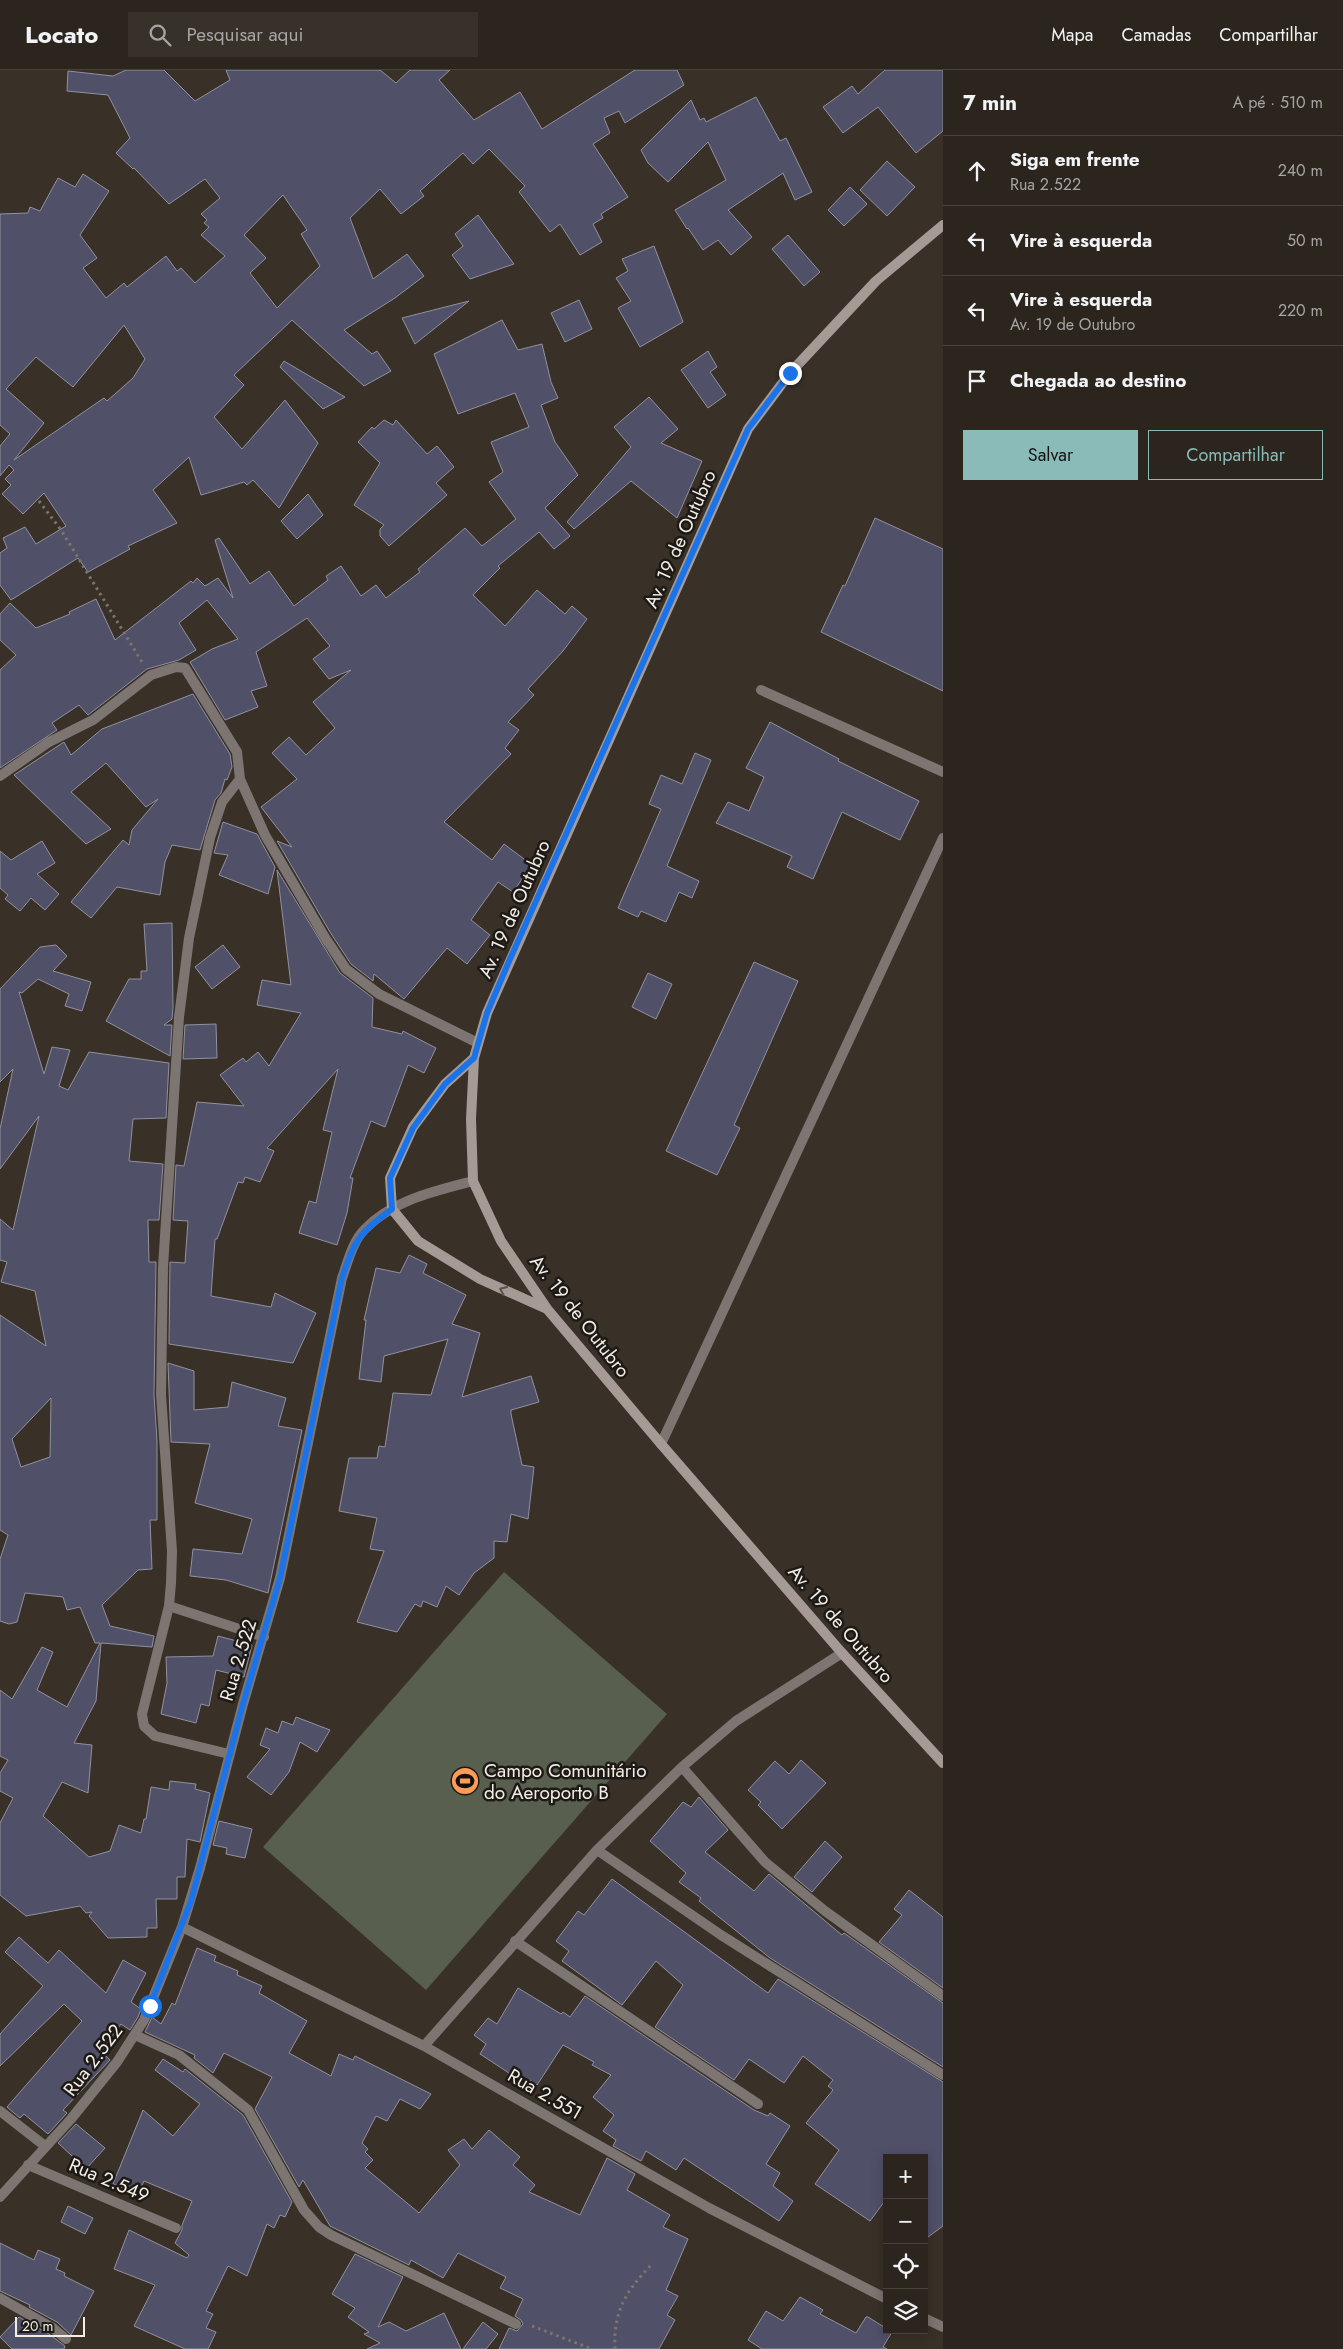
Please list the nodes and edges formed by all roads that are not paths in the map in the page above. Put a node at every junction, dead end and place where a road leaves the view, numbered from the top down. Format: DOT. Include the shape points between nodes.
graph roads {
  1 [pos="943,225"];
  2 [pos="761,690"];
  3 [pos="943,772"];
  4 [pos="0,776"];
  5 [pos="240,780"];
  6 [pos="943,838"];
  7 [pos="478,1043"];
  8 [pos="474,1058"];
  9 [pos="473,1181"];
  10 [pos="392,1209"];
  11 [pos="548,1310"];
  12 [pos="661,1444"];
  13 [pos="169,1606"];
  14 [pos="264,1637"];
  15 [pos="842,1653"];
  16 [pos="229,1754"];
  17 [pos="943,1763"];
  18 [pos="682,1767"];
  19 [pos="597,1850"];
  20 [pos="182,1927"];
  21 [pos="516,1941"];
  22 [pos="943,1996"];
  23 [pos="135,2035"];
  24 [pos="424,2046"];
  25 [pos="943,2075"];
  26 [pos="758,2104"];
  27 [pos="0,2111"];
  28 [pos="45,2146"];
  29 [pos="28,2165"];
  30 [pos="0,2197"];
  31 [pos="176,2228"];
  32 [pos="883,2296"];
  33 [pos="0,2298"];
  34 [pos="928,2320"];
  35 [pos="516,2324"];
  36 [pos="943,2327"];
  37 [pos="66,2339"];
  1 -- 7 [label="street, Av. 19 de Outubro" via="876,281 790,373 748,429 510,959"];
  2 -- 3 [label="street"];
  4 -- 5 [label="street" via="49,742 93,720 151,676 180,666 188,670 237,752"];
  5 -- 7 [label="street" via="265,835 346,969 379,994"];
  5 -- 13 [label="street" via="222,802 210,838 189,938 179,1017 164,1268 162,1375 172,1551"];
  6 -- 12 [label="street"];
  7 -- 8 [label="street, Av. 19 de Outubro"];
  8 -- 9 [label="street, Av. 19 de Outubro" via="471,1119"];
  8 -- 10 [label="street" via="445,1084 413,1128 390,1178"];
  9 -- 10 [label="street, Rua 2.522" via="416,1196"];
  9 -- 11 [label="street, Av. 19 de Outubro" via="501,1241"];
  11 -- 10 [label="street, one-way" via="480,1279 418,1241"];
  10 -- 14 [label="street, Rua 2.522" via="364,1230 352,1249 342,1278 280,1578"];
  11 -- 12 [label="street, Av. 19 de Outubro"];
  12 -- 15 [label="street, Av. 19 de Outubro"];
  13 -- 14 [label="street"];
  13 -- 16 [label="street" via="142,1714 144,1726 155,1736"];
  14 -- 16 [label="street, Rua 2.522"];
  15 -- 17 [label="street, Av. 19 de Outubro"];
  15 -- 18 [label="street" via="736,1721"];
  16 -- 20 [label="street, Rua 2.522"];
  18 -- 19 [label="street"];
  18 -- 22 [label="street" via="765,1862 825,1911"];
  19 -- 21 [label="street"];
  19 -- 25 [label="street" via="729,1941"];
  20 -- 23 [label="street, Rua 2.522"];
  20 -- 24 [label="street, Rua 2.551"];
  21 -- 24 [label="street"];
  21 -- 26 [label="street"];
  23 -- 28 [label="street, Rua 2.522" via="117,2062"];
  23 -- 35 [label="street" via="179,2055 248,2110 304,2210 319,2227"];
  24 -- 32 [label="street, Rua 2.551" via="709,2208"];
  27 -- 28 [label="street"];
  28 -- 29 [label="street, Rua 2.522"];
  29 -- 30 [label="street, Rua 2.522"];
  29 -- 31 [label="street, Rua 2.549"];
  33 -- 37 [label="street"];
  34 -- 36 [label="street"];
}
